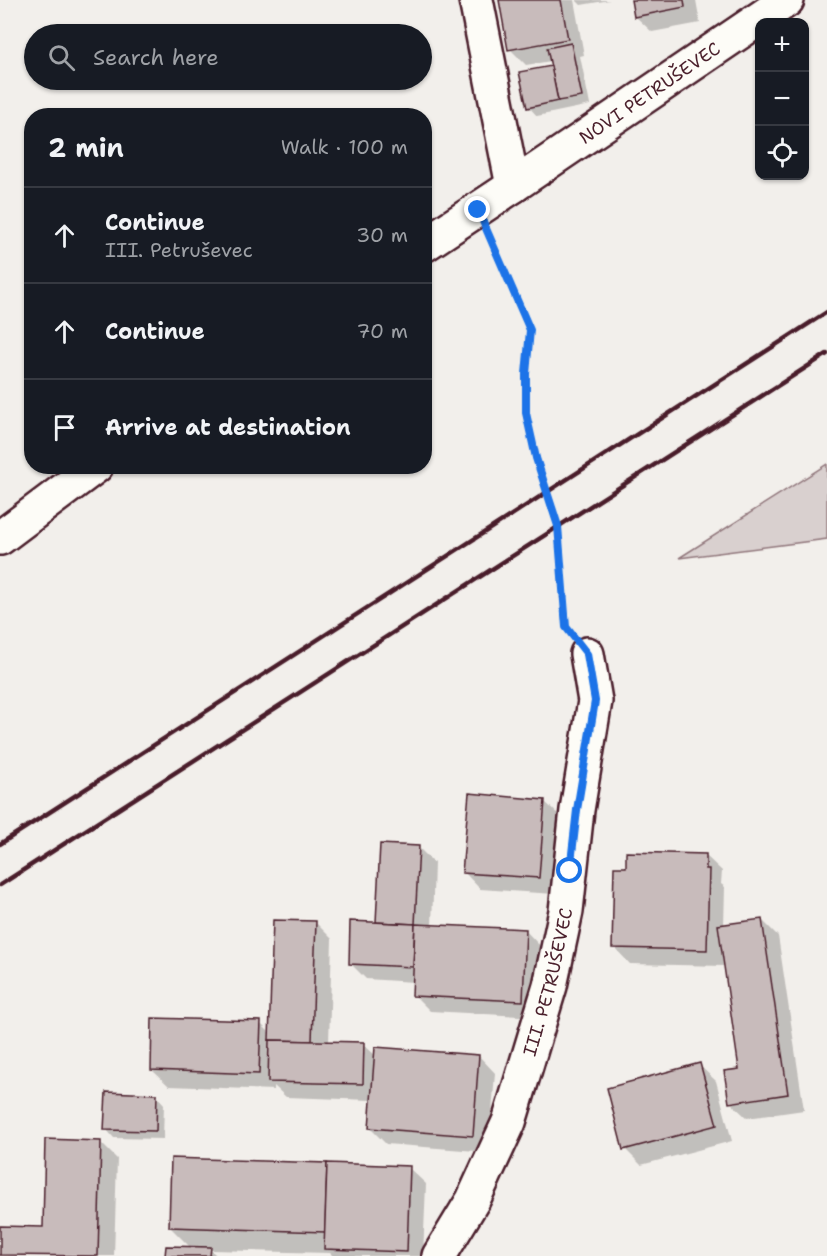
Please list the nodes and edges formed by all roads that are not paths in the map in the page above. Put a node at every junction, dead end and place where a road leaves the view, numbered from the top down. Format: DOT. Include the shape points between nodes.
graph roads {
  1 [pos="476,0"];
  2 [pos="787,0"];
  3 [pos="513,186"];
  4 [pos="432,240"];
  5 [pos="85,474"];
  6 [pos="0,538"];
  7 [pos="587,654"];
  8 [pos="439,1256"];
  1 -- 3 [label="street"];
  2 -- 3 [label="street, NOVI PETRUŠEVEC"];
  3 -- 4 [label="street, NOVI PETRUŠEVEC"];
  5 -- 6 [label="street"];
  7 -- 8 [label="street, III. PETRUŠEVEC" via="595,701 566,911 550,986 509,1122 473,1200"];
}
